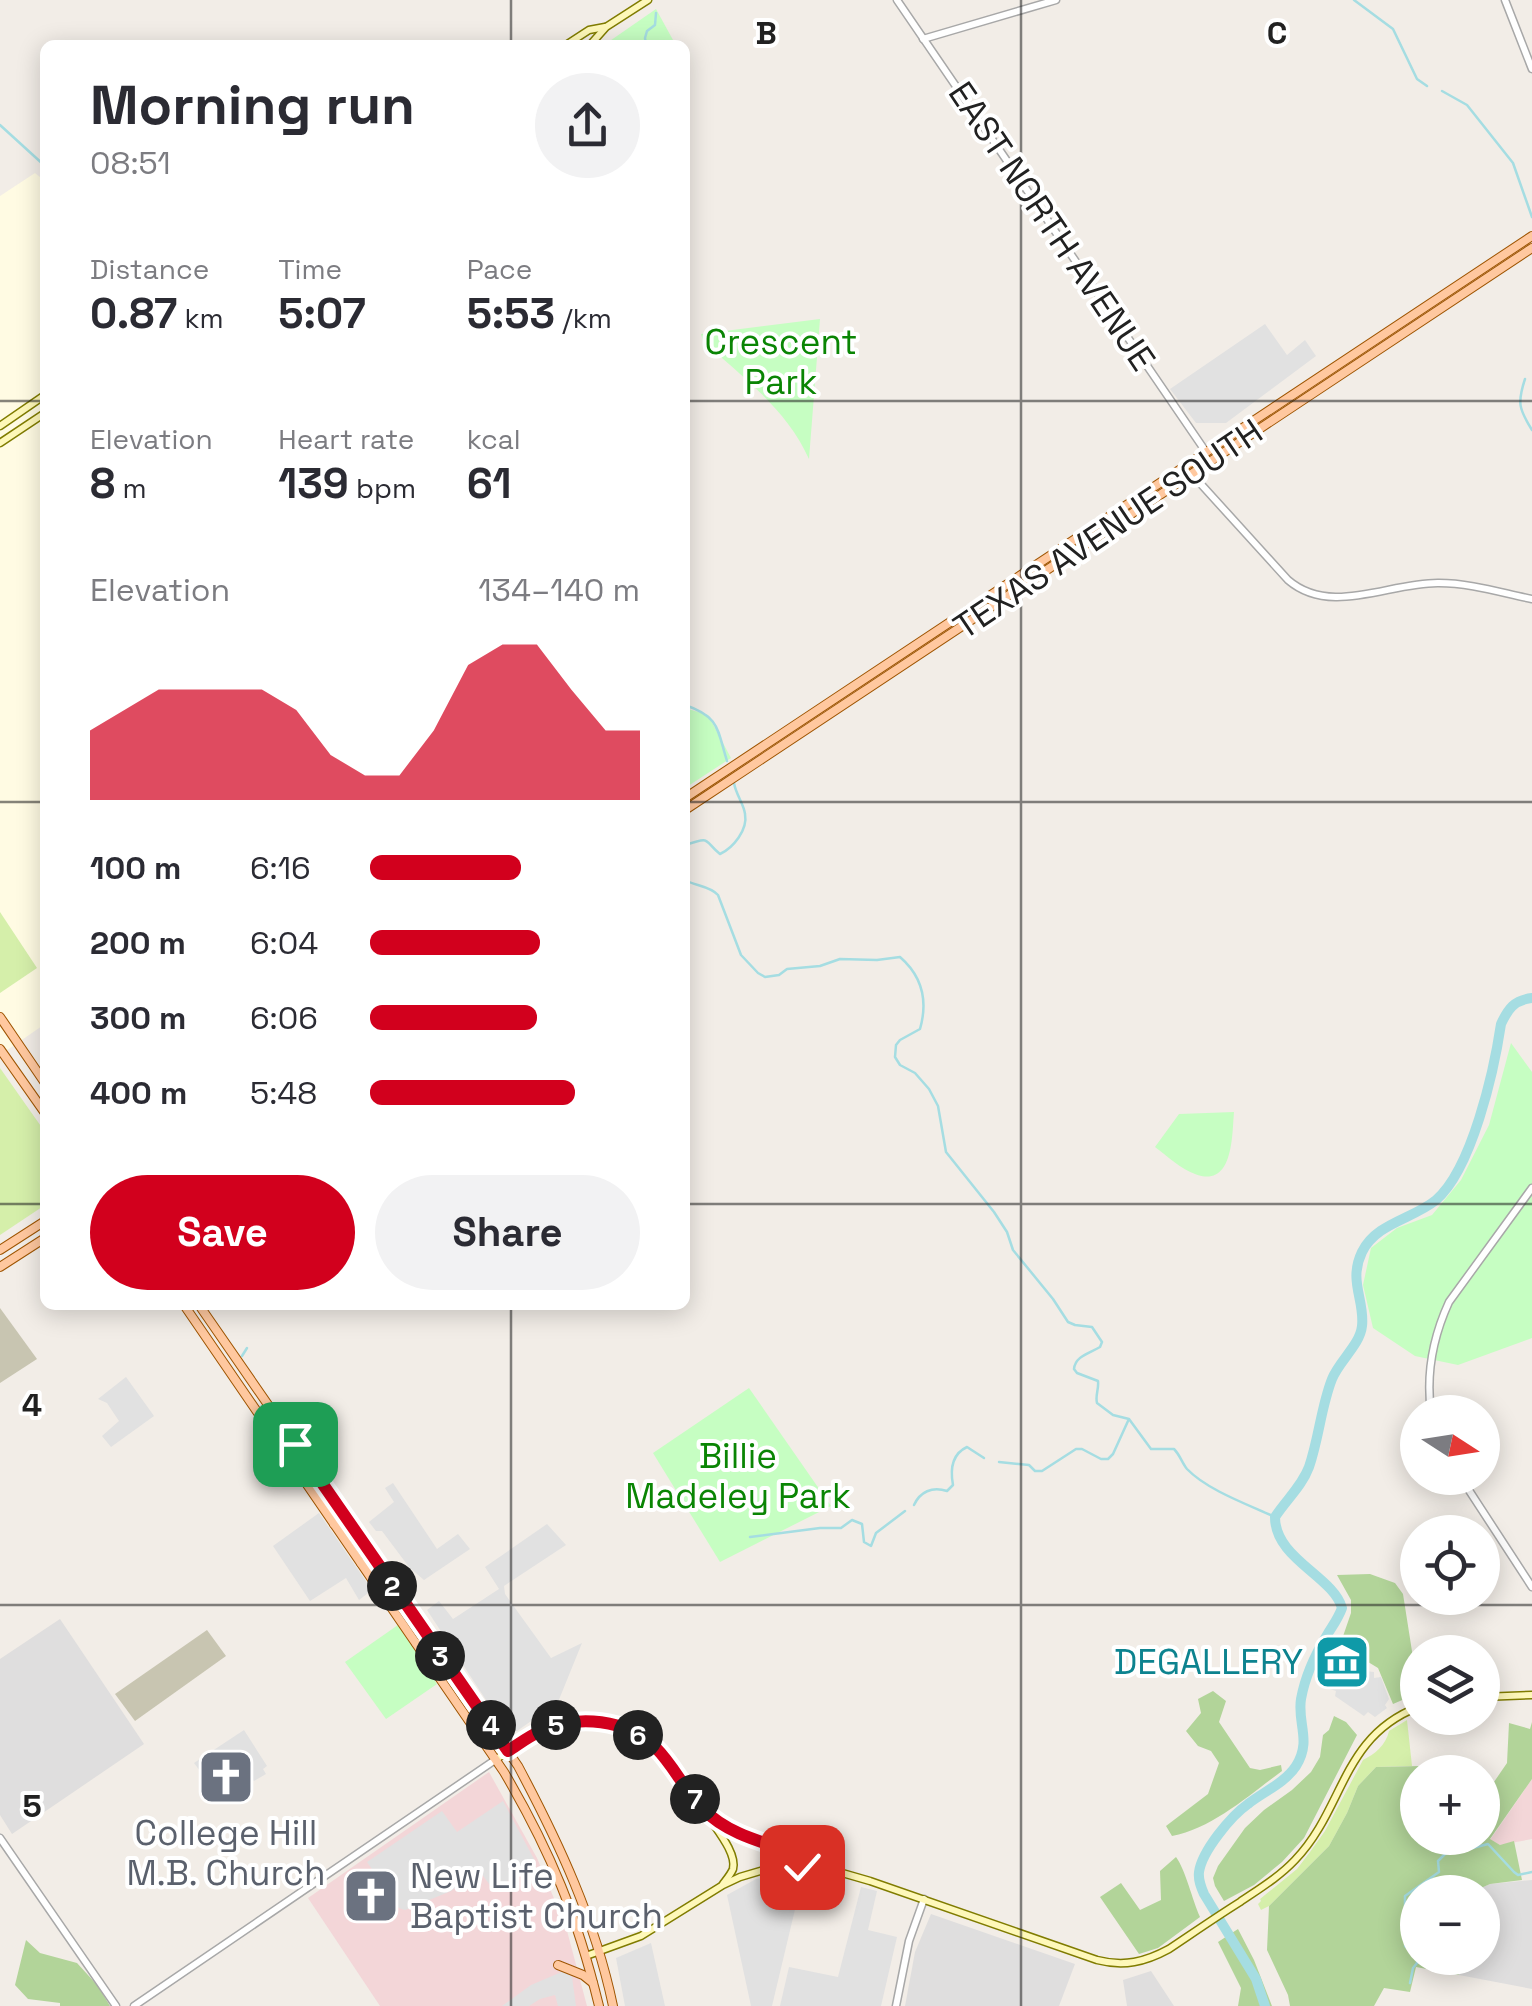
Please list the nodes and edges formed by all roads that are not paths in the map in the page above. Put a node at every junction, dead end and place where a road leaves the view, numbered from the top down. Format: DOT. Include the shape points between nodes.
graph roads {
  1 [pos="648,0"];
  2 [pos="897,0"];
  3 [pos="1056,0"];
  4 [pos="1505,0"];
  5 [pos="606,27"];
  6 [pos="923,38"];
  7 [pos="574,40"];
  8 [pos="594,40"];
  9 [pos="1532,69"];
  10 [pos="1532,236"];
  11 [pos="1532,248"];
  12 [pos="1404,320"];
  13 [pos="1351,367"];
  14 [pos="40,399"];
  15 [pos="40,416"];
  16 [pos="0,426"];
  17 [pos="0,444"];
  18 [pos="1206,452"];
  19 [pos="1194,472"];
  20 [pos="1022,574"];
  21 [pos="1532,599"];
  22 [pos="976,616"];
  23 [pos="858,682"];
  24 [pos="789,728"];
  25 [pos="806,730"];
  26 [pos="738,774"];
  27 [pos="690,795"];
  28 [pos="690,807"];
  29 [pos="0,1017"];
  30 [pos="0,1049"];
  31 [pos="40,1076"];
  32 [pos="40,1106"];
  33 [pos="1532,1188"];
  34 [pos="40,1224"];
  35 [pos="40,1241"];
  36 [pos="0,1250"];
  37 [pos="0,1266"];
  38 [pos="187,1310"];
  39 [pos="202,1310"];
  40 [pos="1429,1395"];
  41 [pos="1473,1495"];
  42 [pos="334,1524"];
  43 [pos="359,1538"];
  44 [pos="361,1563"];
  45 [pos="390,1582"];
  46 [pos="1532,1588"];
  47 [pos="416,1643"];
  48 [pos="441,1657"];
  49 [pos="1532,1695"];
  50 [pos="1500,1696"];
  51 [pos="1400,1714"];
  52 [pos="508,1751"];
  53 [pos="496,1760"];
  54 [pos="704,1810"];
  55 [pos="0,1838"];
  56 [pos="792,1851"];
  57 [pos="811,1864"];
  58 [pos="778,1868"];
  59 [pos="722,1884"];
  60 [pos="924,1899"];
  61 [pos="600,1952"];
  62 [pos="586,1956"];
  63 [pos="558,1965"];
  64 [pos="593,1982"];
  65 [pos="116,2006"];
  66 [pos="134,2006"];
  67 [pos="599,2006"];
  68 [pos="613,2006"];
  69 [pos="896,2006"];
  1 -- 5 [label="main road"];
  2 -- 6 [label="street, EAST NORTH AVENUE"];
  3 -- 6 [label="street"];
  4 -- 9 [label="street"];
  5 -- 7 [label="main road"];
  5 -- 8 [label="main road"];
  6 -- 18 [label="street, EAST NORTH AVENUE"];
  10 -- 12 [label="main road, TEXAS AVENUE SOUTH"];
  11 -- 13 [label="main road, TEXAS AVENUE SOUTH"];
  12 -- 13 [label="main road"];
  12 -- 18 [label="main road, TEXAS AVENUE SOUTH"];
  13 -- 19 [label="main road, TEXAS AVENUE SOUTH"];
  14 -- 16 [label="main road"];
  15 -- 17 [label="main road"];
  18 -- 19 [label="street"];
  18 -- 20 [label="main road, TEXAS AVENUE SOUTH"];
  19 -- 21 [label="street" via="1288,580 1308,594 1337,597 1439,583"];
  19 -- 22 [label="main road, TEXAS AVENUE SOUTH"];
  20 -- 22 [label="main road"];
  20 -- 23 [label="main road, TEXAS AVENUE SOUTH"];
  22 -- 25 [label="main road, TEXAS AVENUE SOUTH"];
  23 -- 24 [label="main road, TEXAS AVENUE SOUTH"];
  23 -- 25 [label="main road"];
  24 -- 26 [label="main road"];
  24 -- 27 [label="main road, TEXAS AVENUE SOUTH"];
  25 -- 26 [label="main road, TEXAS AVENUE SOUTH"];
  26 -- 28 [label="main road, TEXAS AVENUE SOUTH"];
  29 -- 31 [label="main road"];
  30 -- 32 [label="main road"];
  33 -- 40 [label="street" via="1449,1302 1433,1349"];
  34 -- 36 [label="main road"];
  35 -- 37 [label="main road"];
  38 -- 42 [label="main road"];
  39 -- 43 [label="main road"];
  41 -- 46 [label="street"];
  42 -- 43 [label="main road"];
  42 -- 44 [label="main road"];
  43 -- 45 [label="main road"];
  44 -- 45 [label="main road" via="369,1562"];
  44 -- 47 [label="main road"];
  45 -- 48 [label="main road"];
  47 -- 48 [label="main road"];
  47 -- 53 [label="main road"];
  48 -- 52 [label="main road"];
  49 -- 50 [label="main road"];
  51 -- 60 [label="main road" via="1362,1748 1298,1857 1144,1961 1097,1960"];
  52 -- 53 [label="main road"];
  52 -- 54 [label="main road" via="567,1722 620,1726 656,1748"];
  52 -- 61 [label="main road" via="568,1866"];
  53 -- 62 [label="main road" via="558,1874"];
  53 -- 66 [label="street"];
  54 -- 56 [label="main road" via="732,1830"];
  54 -- 59 [label="main road" via="734,1864"];
  55 -- 65 [label="street"];
  56 -- 57 [label="main road"];
  56 -- 58 [label="main road"];
  57 -- 58 [label="main road"];
  57 -- 60 [label="main road"];
  58 -- 59 [label="main road"];
  59 -- 61 [label="main road" via="642,1936"];
  60 -- 69 [label="street"];
  61 -- 62 [label="main road"];
  61 -- 68 [label="main road"];
  62 -- 64 [label="main road"];
  63 -- 64 [label="main road"];
  64 -- 67 [label="main road"];
}
